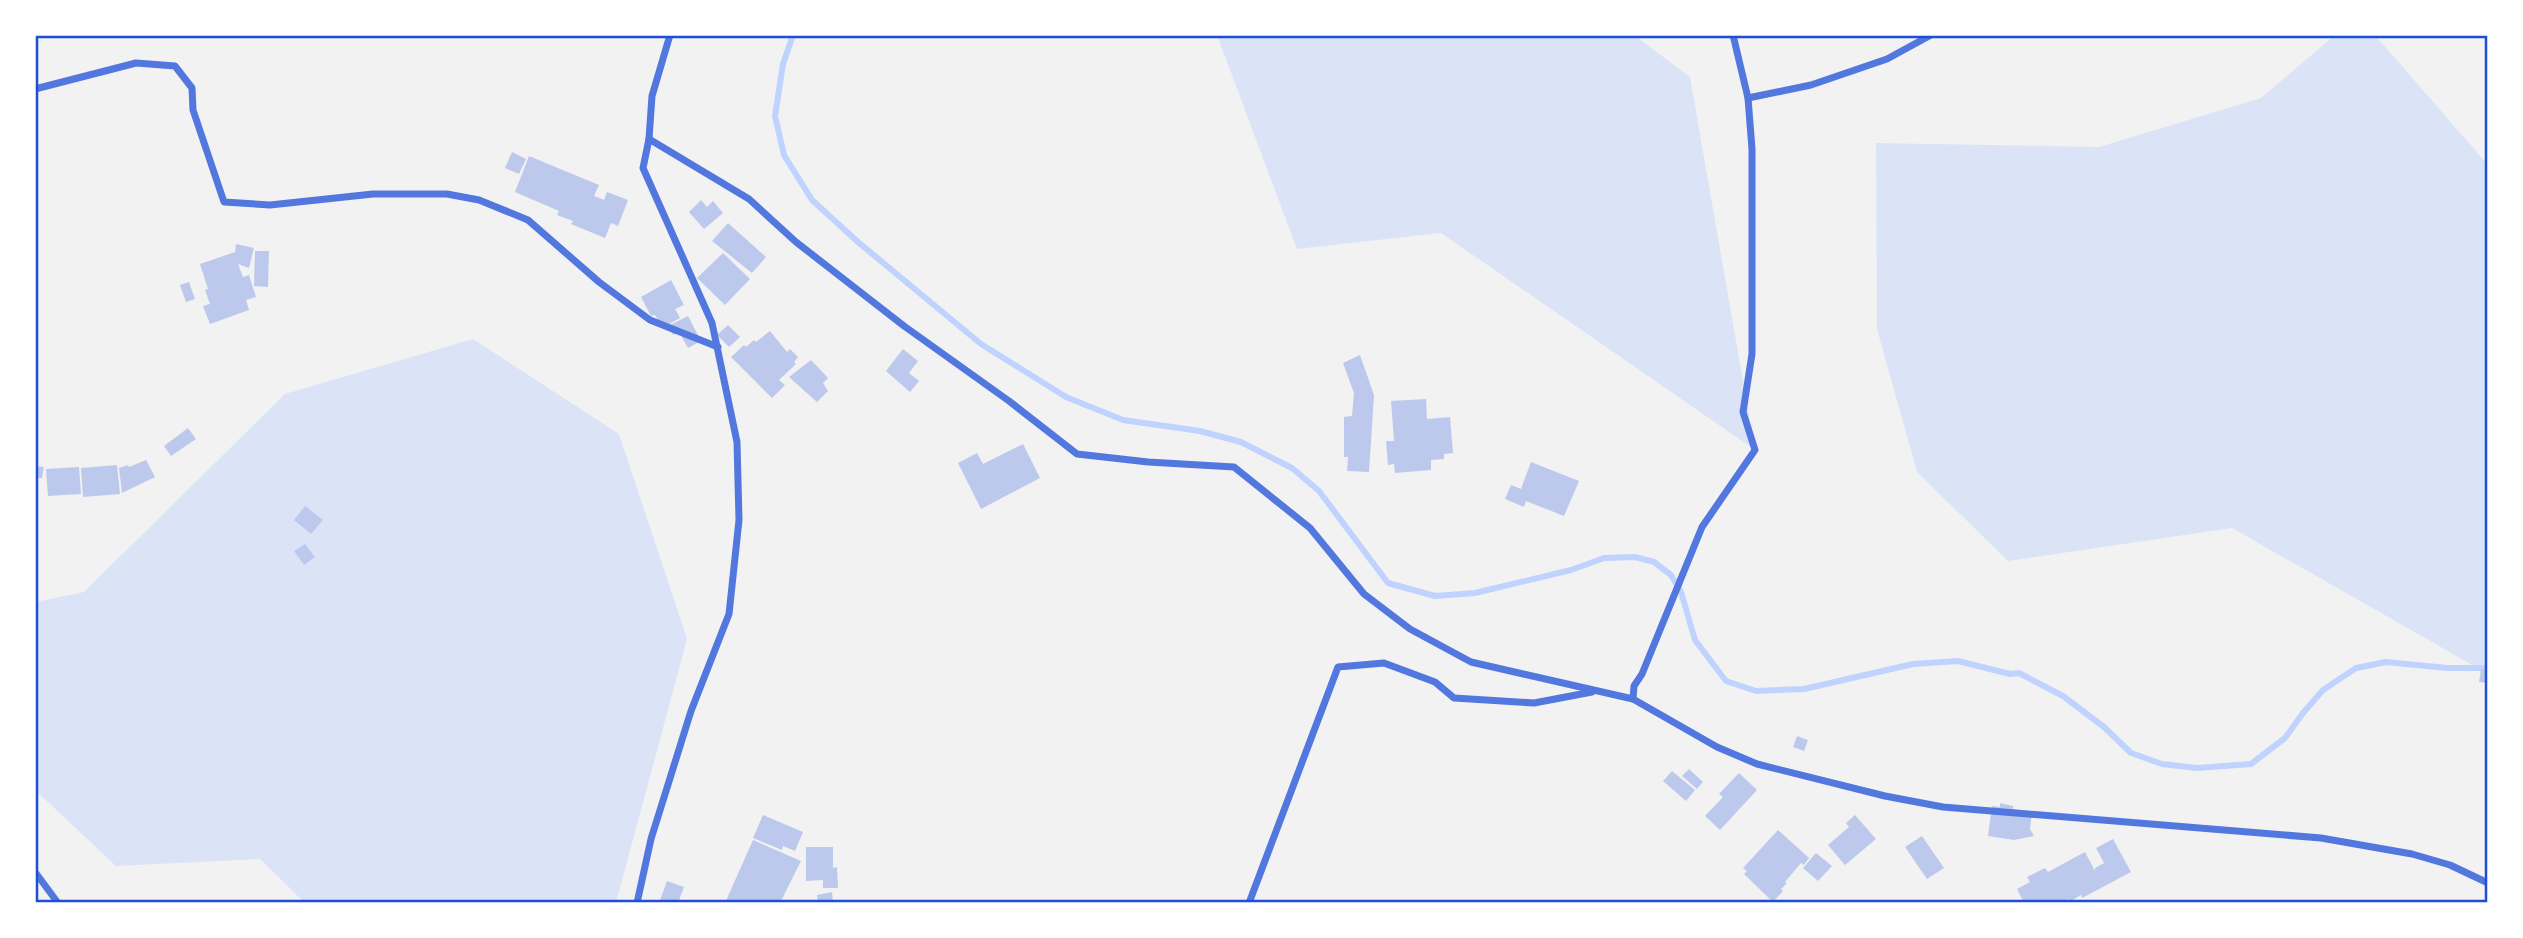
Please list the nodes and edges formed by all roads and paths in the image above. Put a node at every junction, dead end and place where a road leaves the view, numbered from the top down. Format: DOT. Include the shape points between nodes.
graph roads {
  1 [pos="670,35"];
  2 [pos="1733,35"];
  3 [pos="1931,35"];
  4 [pos="35,89"];
  5 [pos="1748,98"];
  6 [pos="649,139"];
  7 [pos="718,348"];
  8 [pos="1597,692"];
  9 [pos="1633,699"];
  10 [pos="35,872"];
  11 [pos="2488,883"];
  12 [pos="58,903"];
  13 [pos="637,903"];
  14 [pos="1249,903"];
  1 -- 6 [label="street" via="652,96"];
  2 -- 5 [label="street"];
  3 -- 5 [label="street" via="1887,59 1811,85"];
  4 -- 7 [label="street" via="136,63 175,66 192,88 193,110 224,202 270,205 373,194 447,194 479,200 528,220 650,320"];
  5 -- 9 [label="street" via="1752,354 1743,412 1755,450 1702,527 1634,686"];
  6 -- 7 [label="street" via="643,167 692,273"];
  6 -- 8 [label="street" via="749,199 807,250 1077,454 1234,467 1310,527 1364,594 1410,629 1471,662"];
  7 -- 13 [label="street" via="737,442 739,520 729,614 691,712 651,839"];
  8 -- 9 [label="street"];
  8 -- 14 [label="street" via="1534,703 1454,698 1435,682 1384,663 1338,667"];
  9 -- 11 [label="street" via="1717,747 1757,764 1885,796 1943,807 2321,838 2412,853"];
  10 -- 12 [label="street"];
}
